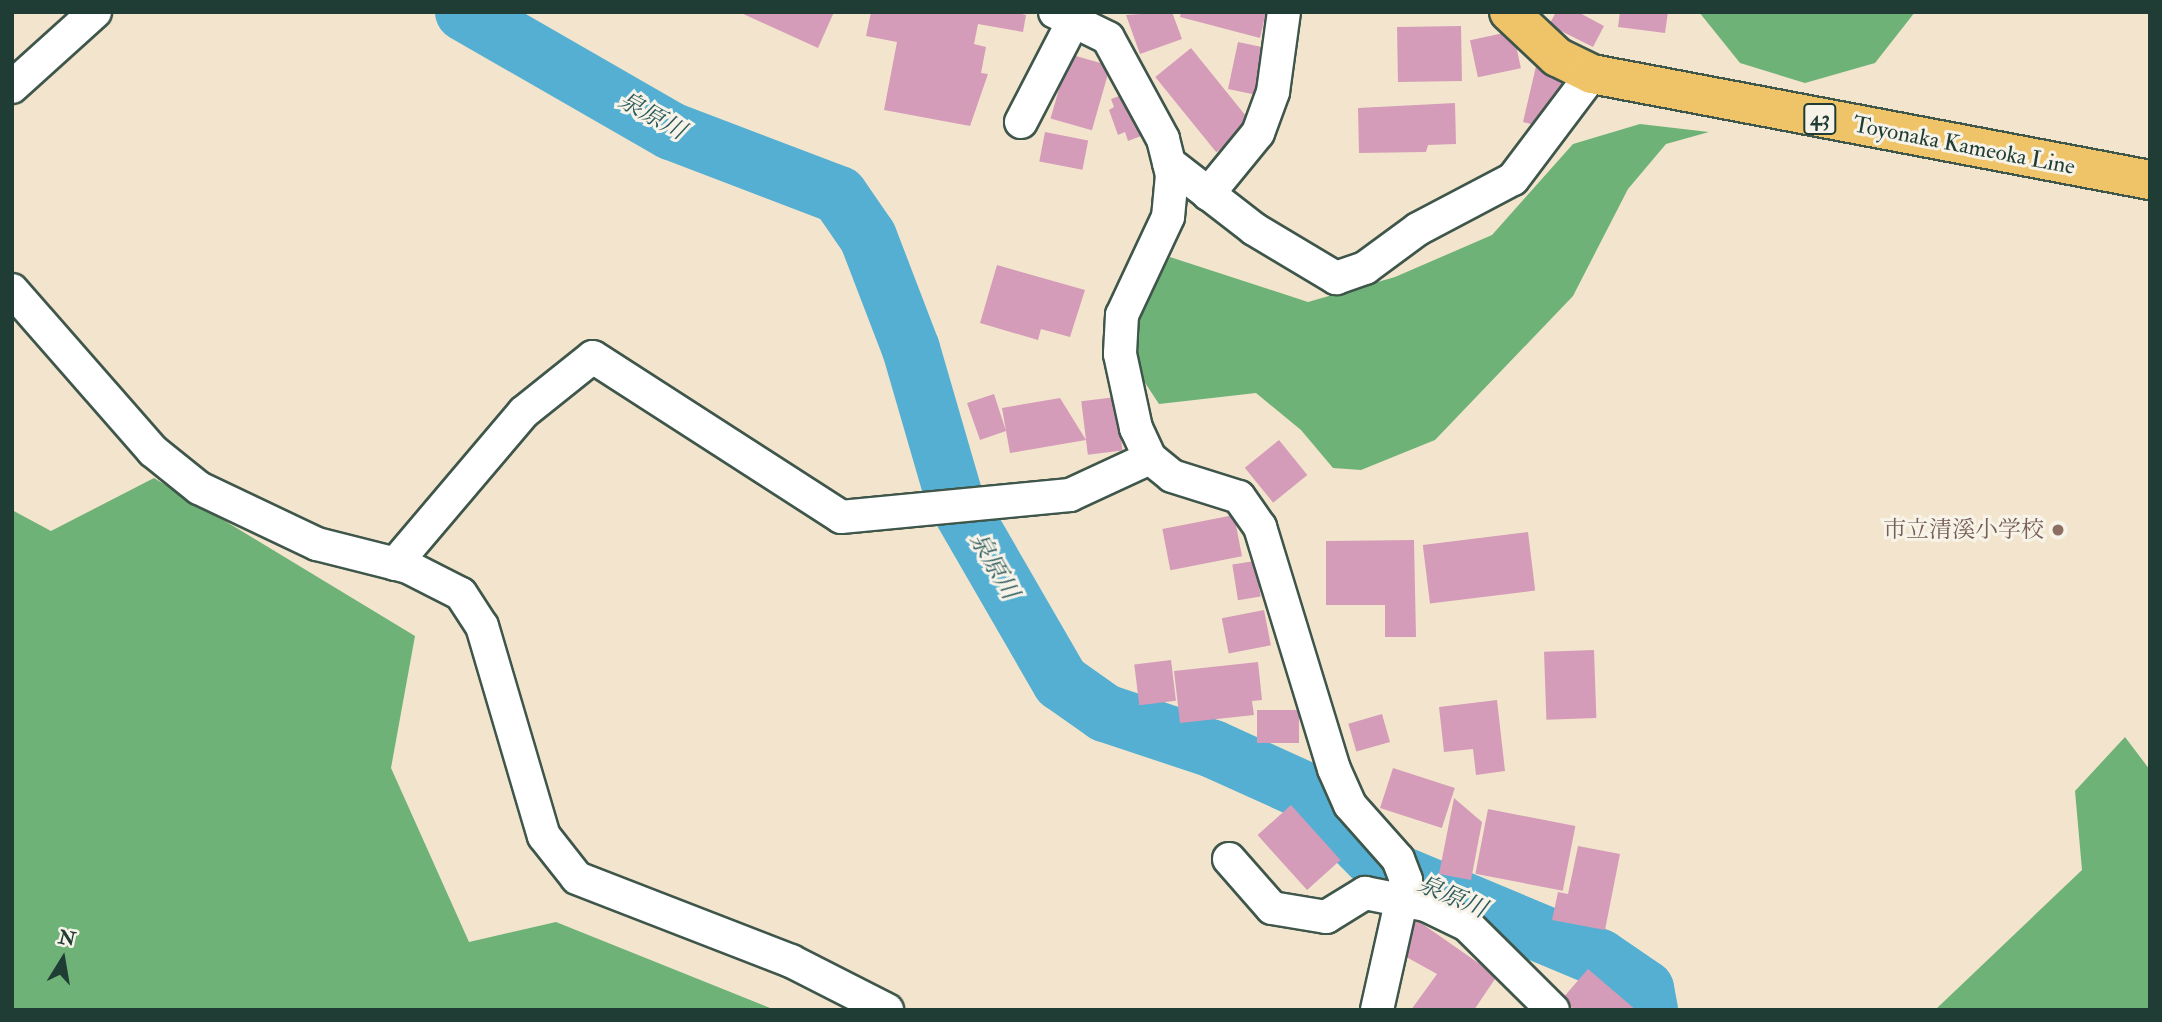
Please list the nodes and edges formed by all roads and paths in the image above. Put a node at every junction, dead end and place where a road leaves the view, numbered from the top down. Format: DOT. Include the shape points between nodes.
graph roads {
  1 [pos="95,12"];
  2 [pos="1284,12"];
  3 [pos="1509,12"];
  4 [pos="1065,15"];
  5 [pos="1592,74"];
  6 [pos="12,87"];
  7 [pos="1021,122"];
  8 [pos="1169,163"];
  9 [pos="2150,180"];
  10 [pos="1208,194"];
  11 [pos="12,290"];
  12 [pos="1150,458"];
  13 [pos="395,564"];
  14 [pos="1229,859"];
  15 [pos="1402,900"];
  16 [pos="887,1010"];
  17 [pos="1377,1010"];
  18 [pos="1553,1010"];
  1 -- 6 [label="street"];
  2 -- 10 [label="street" via="1273,92 1258,133"];
  3 -- 5 [label="main road, Toyonaka Kameoka Line / 43" via="1557,57"];
  4 -- 7 [label="street"];
  4 -- 8 [label="street" via="1108,38 1135,80"];
  5 -- 9 [label="main road, Toyonaka Kameoka Line / 43"];
  5 -- 10 [label="street" via="1513,179 1418,229 1365,268 1336,278 1254,229"];
  8 -- 10 [label="street"];
  8 -- 12 [label="street" via="1168,217 1122,315 1120,354"];
  11 -- 13 [label="street" via="153,451 199,488 317,544"];
  12 -- 13 [label="street" via="1070,495 841,517 593,357 524,412"];
  12 -- 15 [label="street" via="1172,476 1239,497 1260,527 1334,769 1350,805 1398,859 1406,880"];
  13 -- 16 [label="street" via="461,594 482,626 544,836 577,878 791,961"];
  14 -- 15 [label="street" via="1272,908 1326,917 1366,893"];
  15 -- 17 [label="street"];
  15 -- 18 [label="street" via="1466,925"];
}
